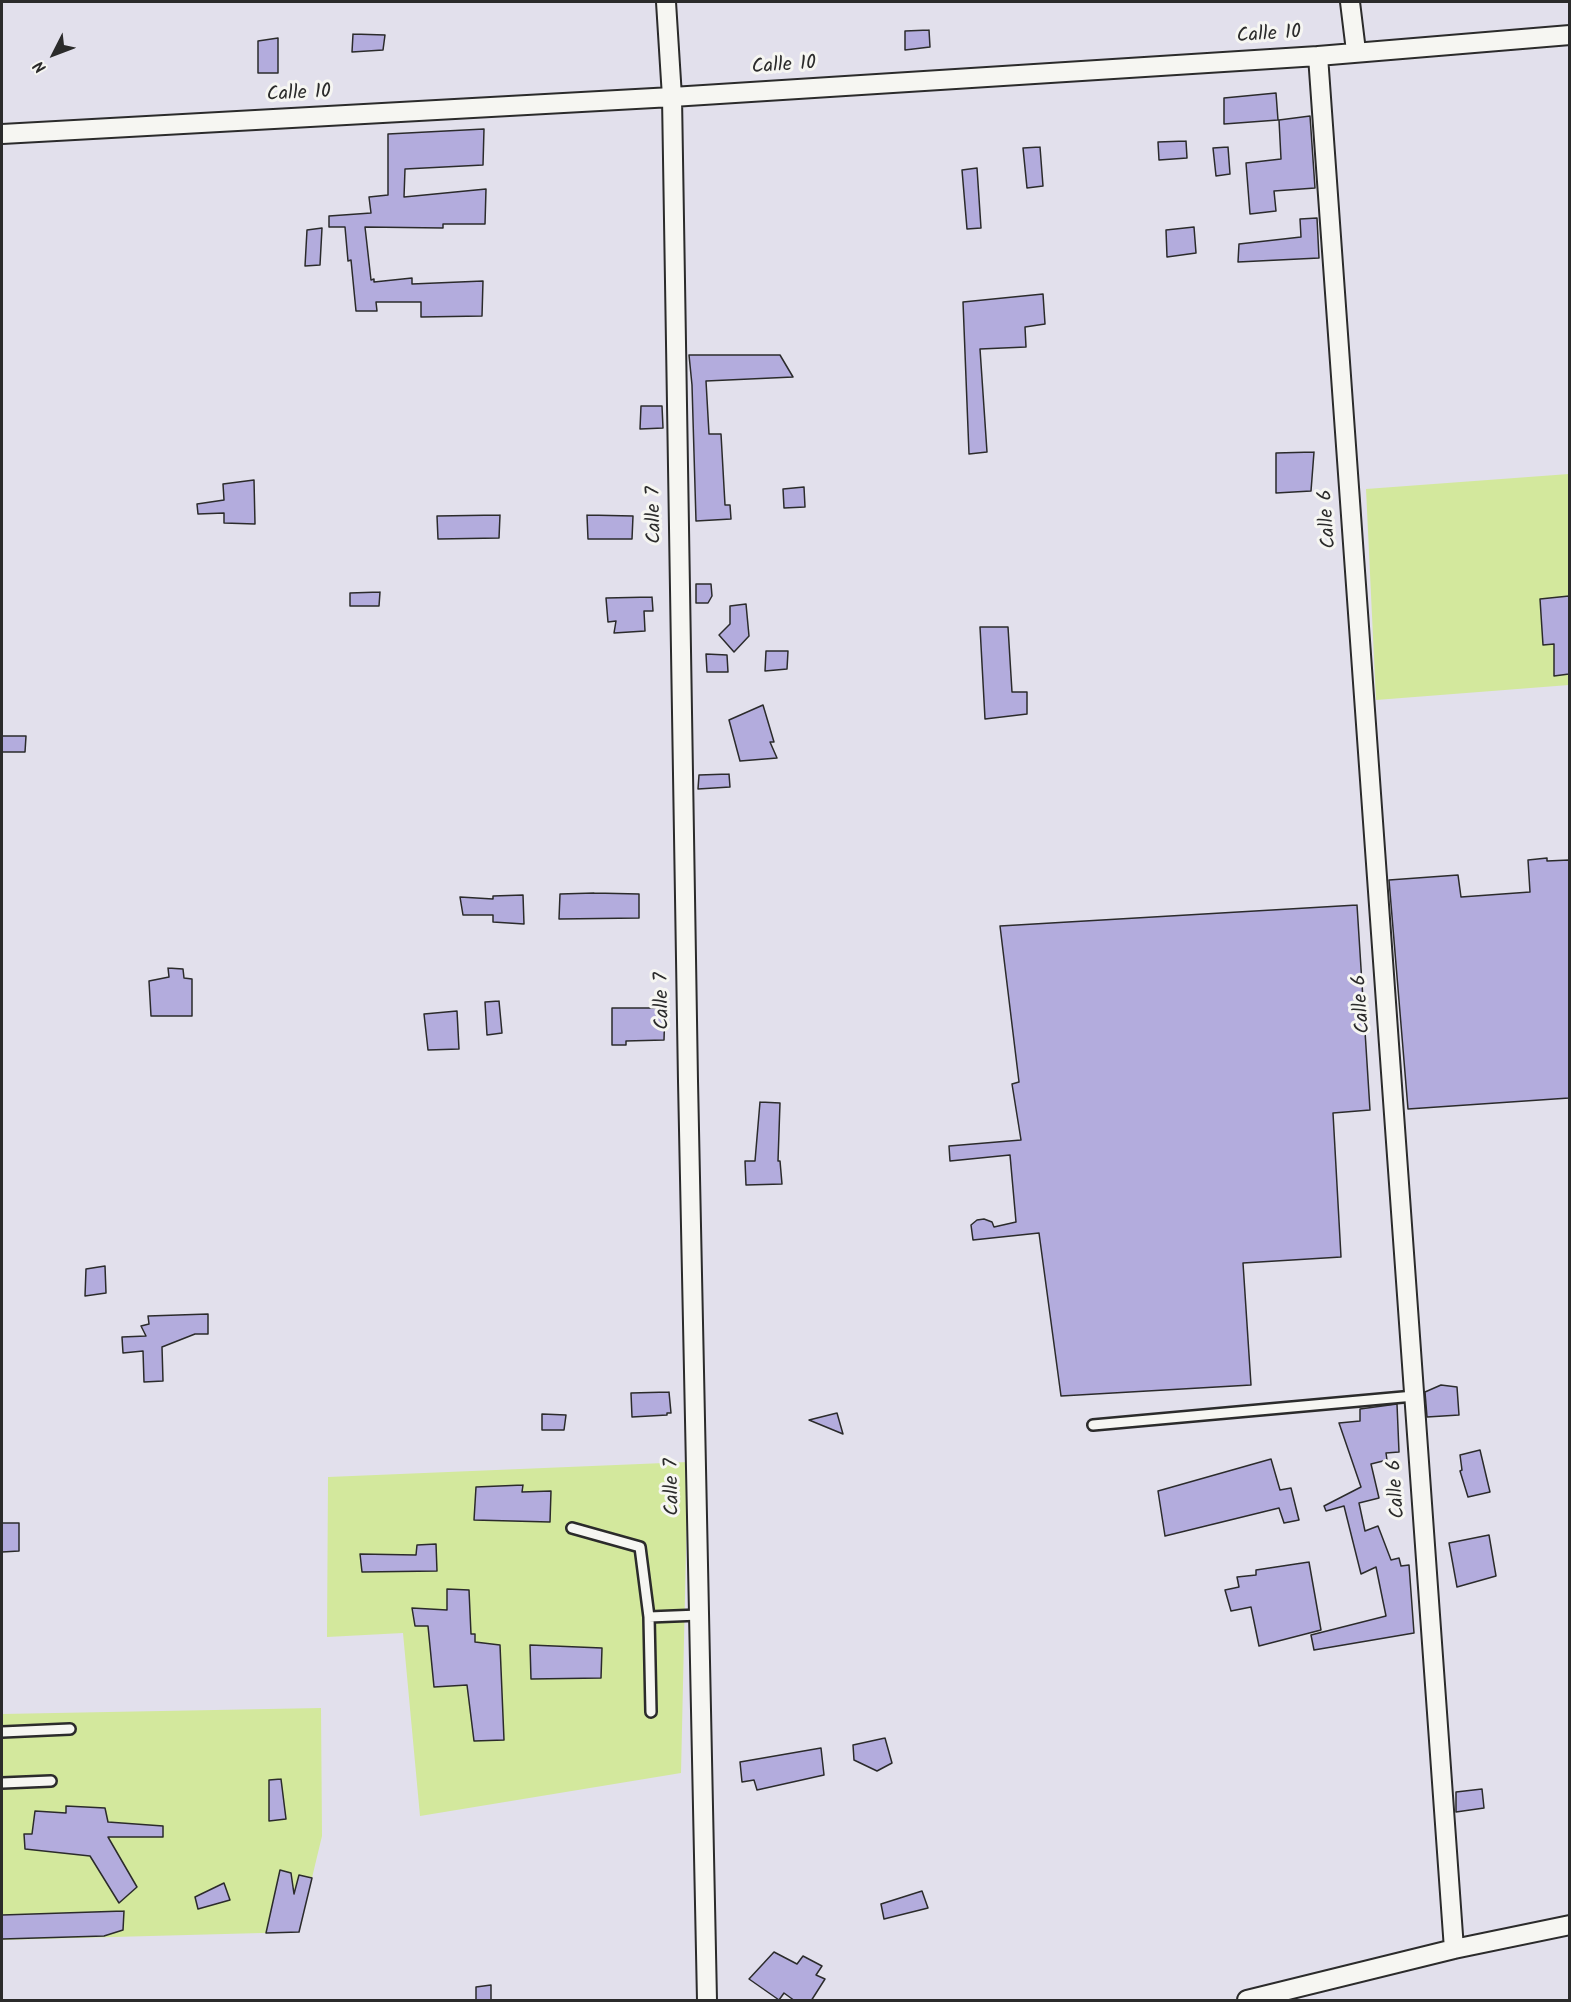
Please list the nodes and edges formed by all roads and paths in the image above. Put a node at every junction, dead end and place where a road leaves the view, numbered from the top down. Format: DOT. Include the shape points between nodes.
graph roads {
  1 [pos="666,2"];
  2 [pos="1350,2"];
  3 [pos="1569,35"];
  4 [pos="1356,51"];
  5 [pos="1318,56"];
  6 [pos="672,97"];
  7 [pos="2,134"];
  8 [pos="1414,1396"];
  9 [pos="1093,1425"];
  10 [pos="572,1528"];
  11 [pos="699,1615"];
  12 [pos="649,1617"];
  13 [pos="651,1712"];
  14 [pos="70,1729"];
  15 [pos="2,1732"];
  16 [pos="51,1781"];
  17 [pos="2,1783"];
  18 [pos="1569,1925"];
  19 [pos="1454,1949"];
  20 [pos="707,2001"];
  21 [pos="1247,2001"];
  1 -- 6 [label="street, Calle 7"];
  2 -- 4 [label="street"];
  3 -- 4 [label="street, Calle 10"];
  4 -- 5 [label="street, Calle 10"];
  5 -- 6 [label="street, Calle 10"];
  5 -- 8 [label="street, Calle 6"];
  6 -- 7 [label="street, Calle 10"];
  6 -- 11 [label="street, Calle 7"];
  8 -- 9 [label="lane"];
  8 -- 19 [label="street, Calle 6"];
  10 -- 12 [label="lane" via="640,1548"];
  11 -- 12 [label="lane"];
  11 -- 20 [label="street, Calle 7"];
  12 -- 13 [label="lane"];
  14 -- 15 [label="lane"];
  16 -- 17 [label="lane"];
  18 -- 19 [label="street"];
  19 -- 21 [label="street"];
}
